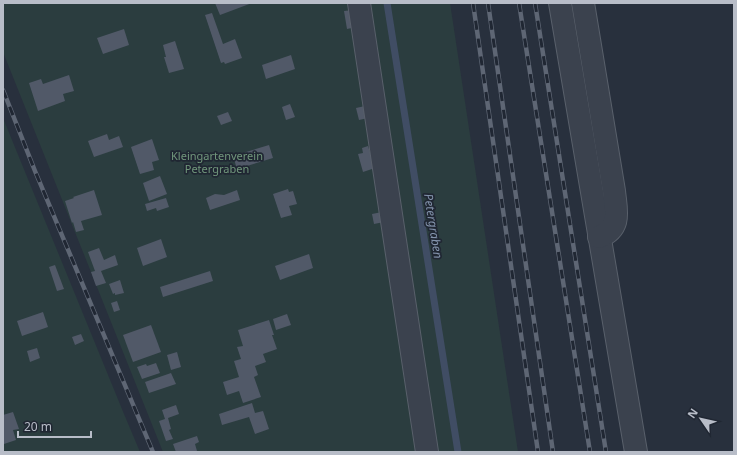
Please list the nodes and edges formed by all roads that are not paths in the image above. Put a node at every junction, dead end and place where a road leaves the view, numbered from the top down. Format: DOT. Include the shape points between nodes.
graph roads {
  1 [pos="359,3"];
  2 [pos="560,3"];
  3 [pos="583,3"];
  4 [pos="599,237"];
  5 [pos="427,452"];
  6 [pos="636,452"];
  1 -- 5 [label="lane"];
  2 -- 4 [label="lane"];
  3 -- 4 [label="lane" via="617,219 613,228"];
  4 -- 6 [label="lane"];
}
